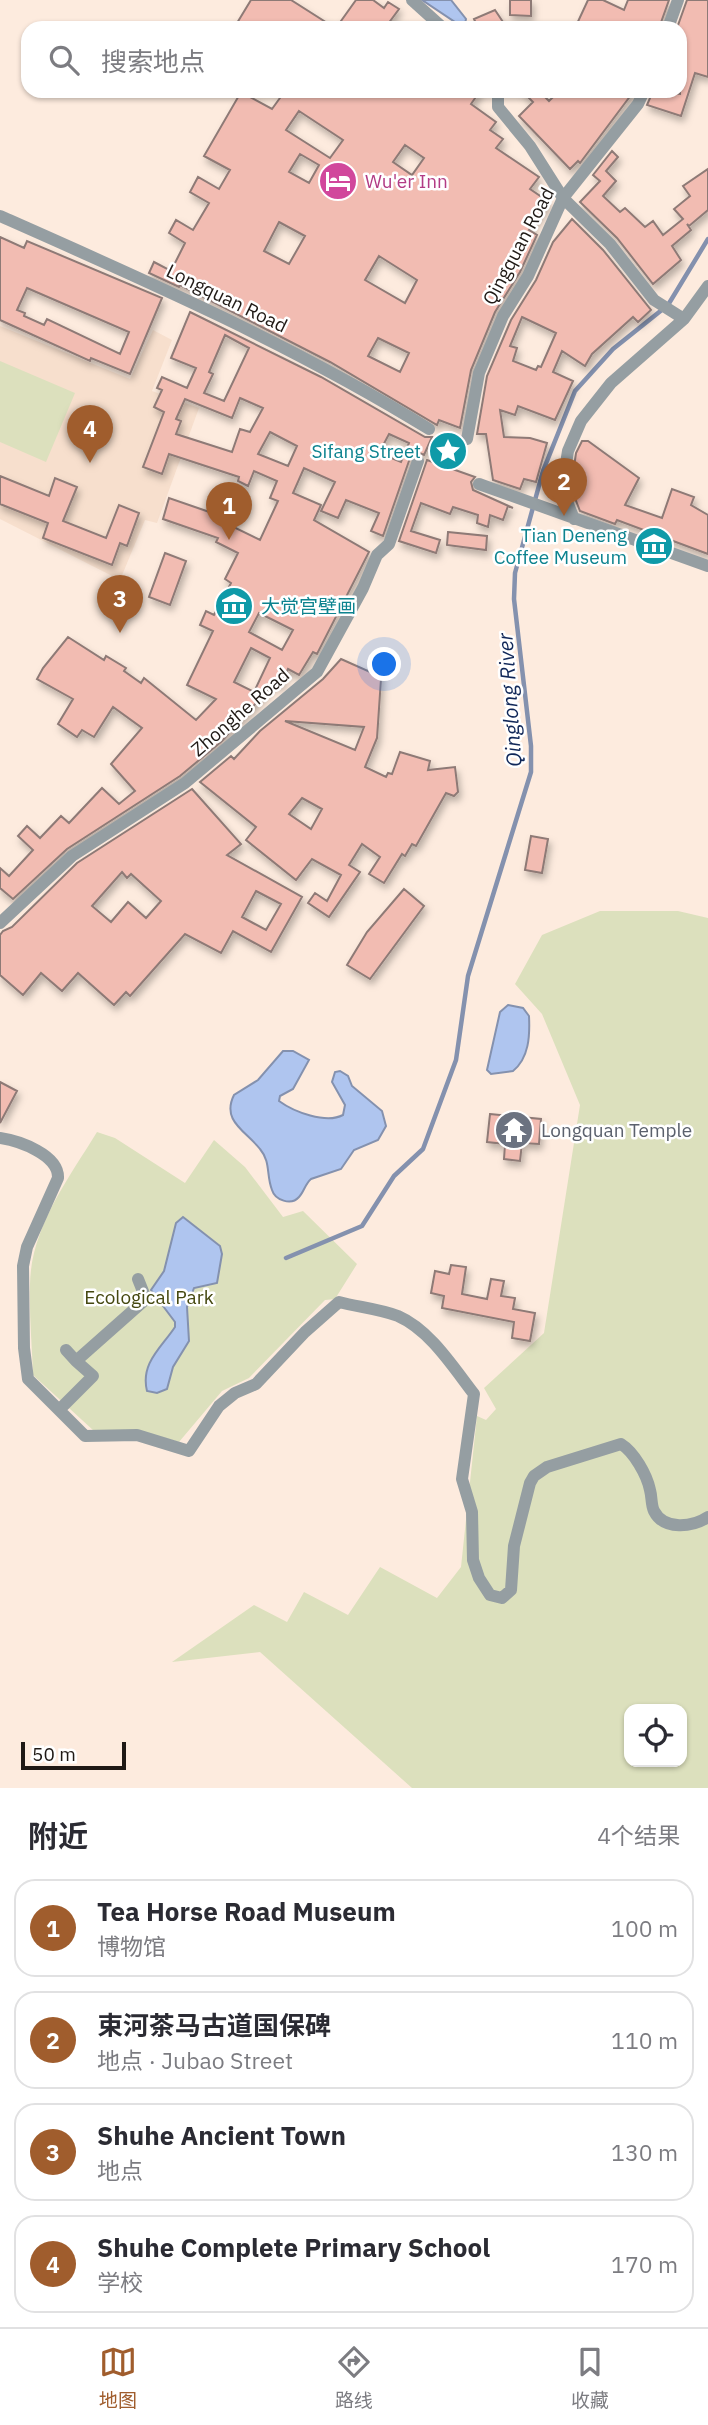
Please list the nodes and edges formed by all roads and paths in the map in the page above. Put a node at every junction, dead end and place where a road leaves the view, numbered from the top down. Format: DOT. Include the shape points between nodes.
graph roads {
  1 [pos="412,0"];
  2 [pos="678,0"];
  3 [pos="435,21"];
  4 [pos="670,21"];
  5 [pos="498,98"];
  6 [pos="641,98"];
  7 [pos="563,198"];
  8 [pos="0,216"];
  9 [pos="708,286"];
  10 [pos="678,316"];
  11 [pos="429,429"];
  12 [pos="467,439"];
  13 [pos="418,461"];
  14 [pos="479,484"];
  15 [pos="569,517"];
  16 [pos="708,566"];
  17 [pos="2,917"];
  18 [pos="0,1138"];
  19 [pos="138,1279"];
  20 [pos="66,1350"];
  21 [pos="76,1361"];
  22 [pos="59,1410"];
  23 [pos="708,1517"];
  1 -- 3 [label="street"];
  2 -- 4 [label="street"];
  5 -- 7 [label="street" via="498,107"];
  6 -- 7 [label="street, Qingquan Road"];
  7 -- 10 [label="street" via="610,244 654,300"];
  7 -- 12 [label="street, Qingquan Road" via="479,373"];
  8 -- 11 [label="street, Longquan Road" via="253,331 352,381"];
  9 -- 10 [label="street"];
  10 -- 15 [label="street" via="611,383 581,421 568,451 562,489"];
  13 -- 17 [label="street, Zhonghe Road" via="389,544 377,555 317,671 185,783 72,856"];
  14 -- 15 [label="street"];
  15 -- 16 [label="street"];
  18 -- 22 [label="street" via="48,1157 58,1173 27,1247 22,1293 28,1379"];
  19 -- 21 [label="street" via="146,1299"];
  20 -- 21 [label="street"];
  21 -- 22 [label="street" via="93,1376"];
  22 -- 23 [label="street" via="85,1436 137,1435 189,1451 219,1406 256,1384 339,1303 397,1315 411,1323 474,1394 463,1479 472,1511 473,1560 490,1595 502,1598 511,1590 514,1546 530,1483 547,1467 621,1444 648,1481 655,1513 663,1521 683,1526"];
}
